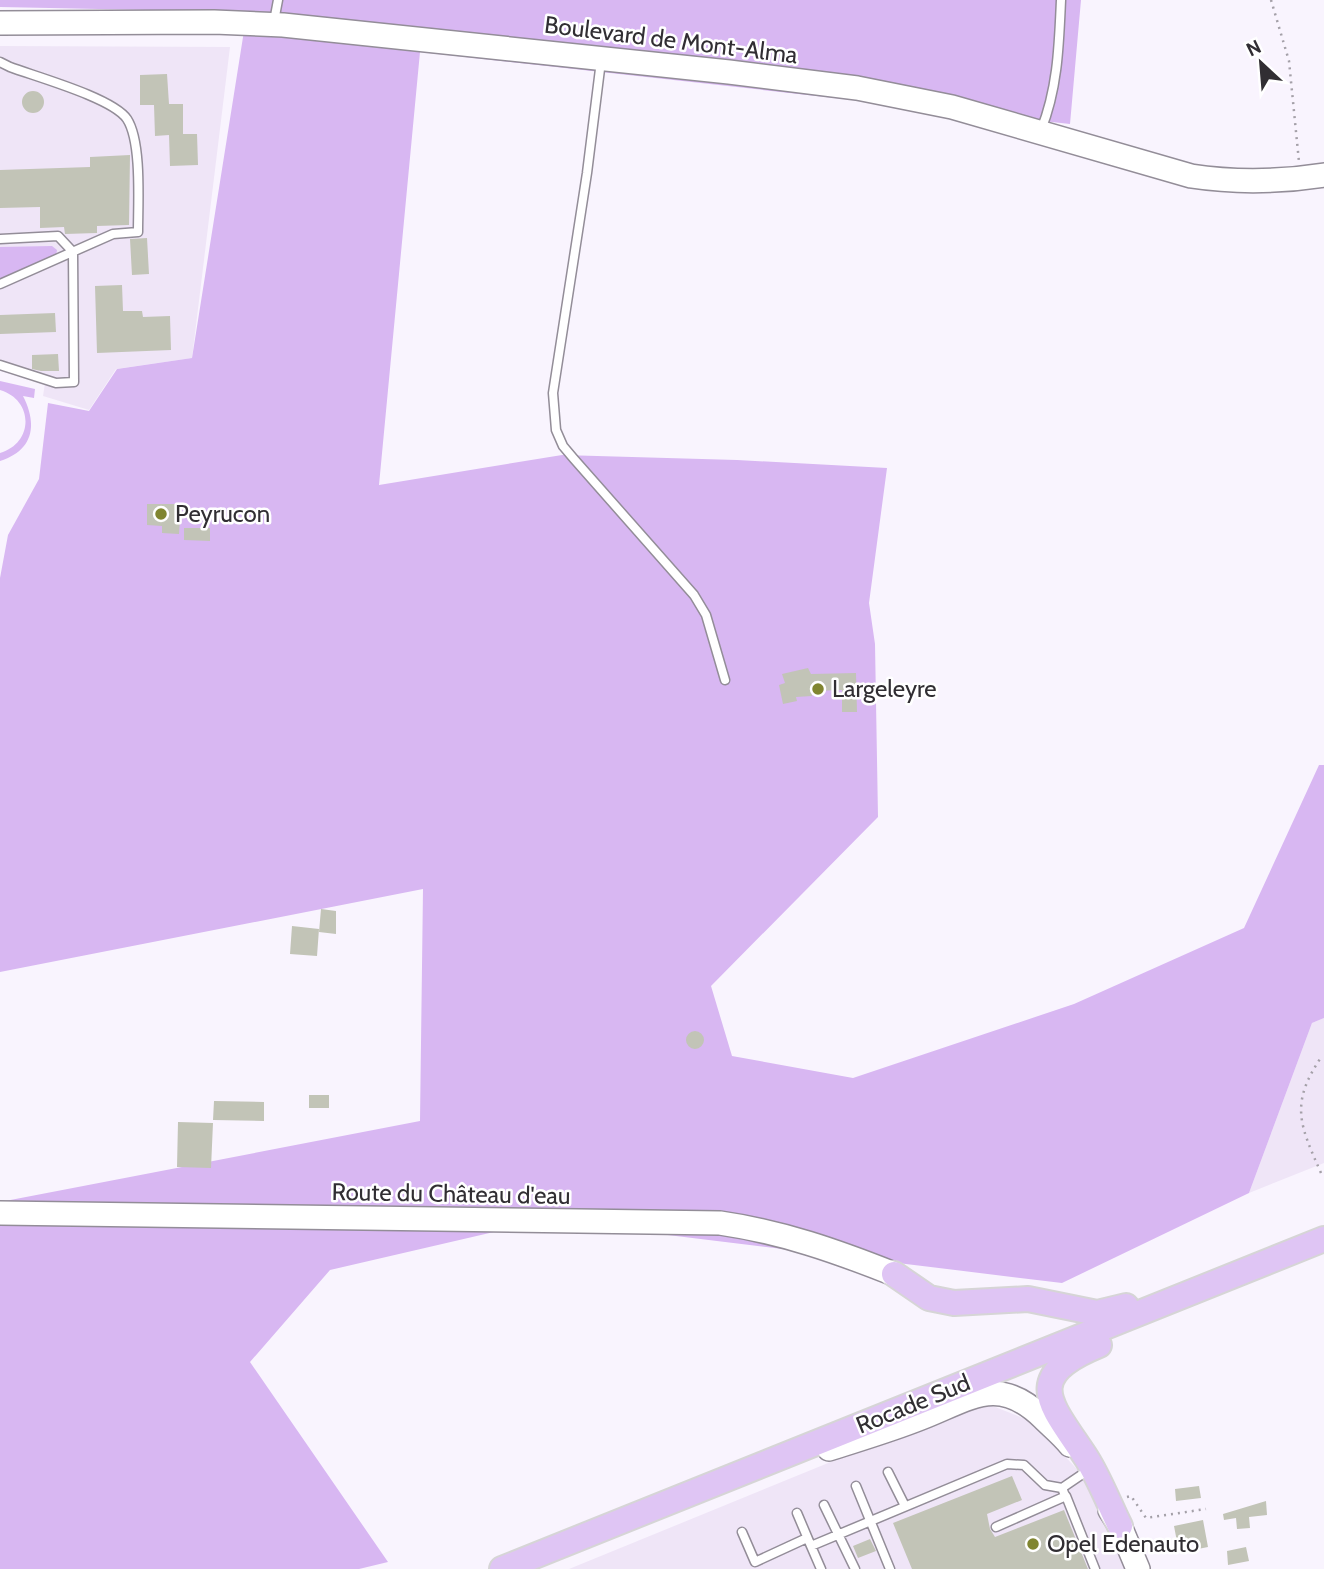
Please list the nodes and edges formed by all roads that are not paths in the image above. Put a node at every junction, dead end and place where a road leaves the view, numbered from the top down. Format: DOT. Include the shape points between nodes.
graph roads {
  1 [pos="278,0"];
  2 [pos="1061,0"];
  3 [pos="275,16"];
  4 [pos="0,23"];
  5 [pos="601,57"];
  6 [pos="0,62"];
  7 [pos="1040,133"];
  8 [pos="1324,175"];
  9 [pos="0,239"];
  10 [pos="73,252"];
  11 [pos="0,284"];
  12 [pos="0,365"];
  13 [pos="725,680"];
  14 [pos="0,1213"];
  15 [pos="1324,1239"];
  16 [pos="1324,1254"];
  17 [pos="1274,1259"];
  18 [pos="894,1274"];
  19 [pos="1087,1471"];
  20 [pos="888,1472"];
  21 [pos="856,1486"];
  22 [pos="702,1488"];
  23 [pos="1064,1492"];
  24 [pos="824,1504"];
  25 [pos="905,1506"];
  26 [pos="797,1513"];
  27 [pos="871,1521"];
  28 [pos="1120,1526"];
  29 [pos="996,1527"];
  30 [pos="742,1532"];
  31 [pos="839,1534"];
  32 [pos="809,1542"];
  33 [pos="756,1565"];
  34 [pos="502,1569"];
  35 [pos="821,1569"];
  36 [pos="855,1569"];
  37 [pos="890,1569"];
  38 [pos="1095,1569"];
  39 [pos="1138,1569"];
  1 -- 3 [label="lane"];
  2 -- 7 [label="lane" via="1058,63"];
  4 -- 5 [label="street, Boulevard de Mont-Alma" via="283,24"];
  5 -- 7 [label="street, Boulevard de Mont-Alma" via="881,92"];
  5 -- 13 [label="lane" via="553,393 556,430 563,446 694,595 706,615"];
  6 -- 10 [label="lane" via="111,104 128,120 137,152 138,232 113,234"];
  7 -- 8 [label="street, Boulevard de Mont-Alma" via="1224,181"];
  9 -- 10 [label="lane" via="58,236"];
  10 -- 11 [label="lane"];
  10 -- 12 [label="lane" via="74,382 56,383"];
  14 -- 18 [label="street, Route du Château d'eau" via="720,1223 799,1239"];
  15 -- 17 [label="main road, Rocade Sud"];
  16 -- 28 [label="main road" via="1091,1349 1056,1371 1050,1383 1050,1402 1089,1462"];
  17 -- 18 [label="main road" via="1097,1313 1028,1299 954,1303 929,1298"];
  17 -- 22 [label="main road, Rocade Sud"];
  19 -- 22 [label="street" via="1067,1442 1033,1408 1012,1395 996,1393 980,1394 894,1428"];
  19 -- 23 [label="lane"];
  19 -- 28 [label="street"];
  20 -- 25 [label="lane"];
  21 -- 27 [label="lane"];
  22 -- 34 [label="main road, Rocade Sud"];
  23 -- 25 [label="lane" via="1045,1485 1024,1465 1007,1464"];
  23 -- 29 [label="lane"];
  23 -- 38 [label="lane"];
  24 -- 31 [label="lane"];
  25 -- 27 [label="lane"];
  26 -- 32 [label="lane"];
  27 -- 31 [label="lane"];
  27 -- 37 [label="lane"];
  28 -- 39 [label="street"];
  30 -- 33 [label="lane"];
  31 -- 32 [label="lane"];
  31 -- 36 [label="lane"];
  32 -- 33 [label="lane"];
  32 -- 35 [label="lane"];
}
